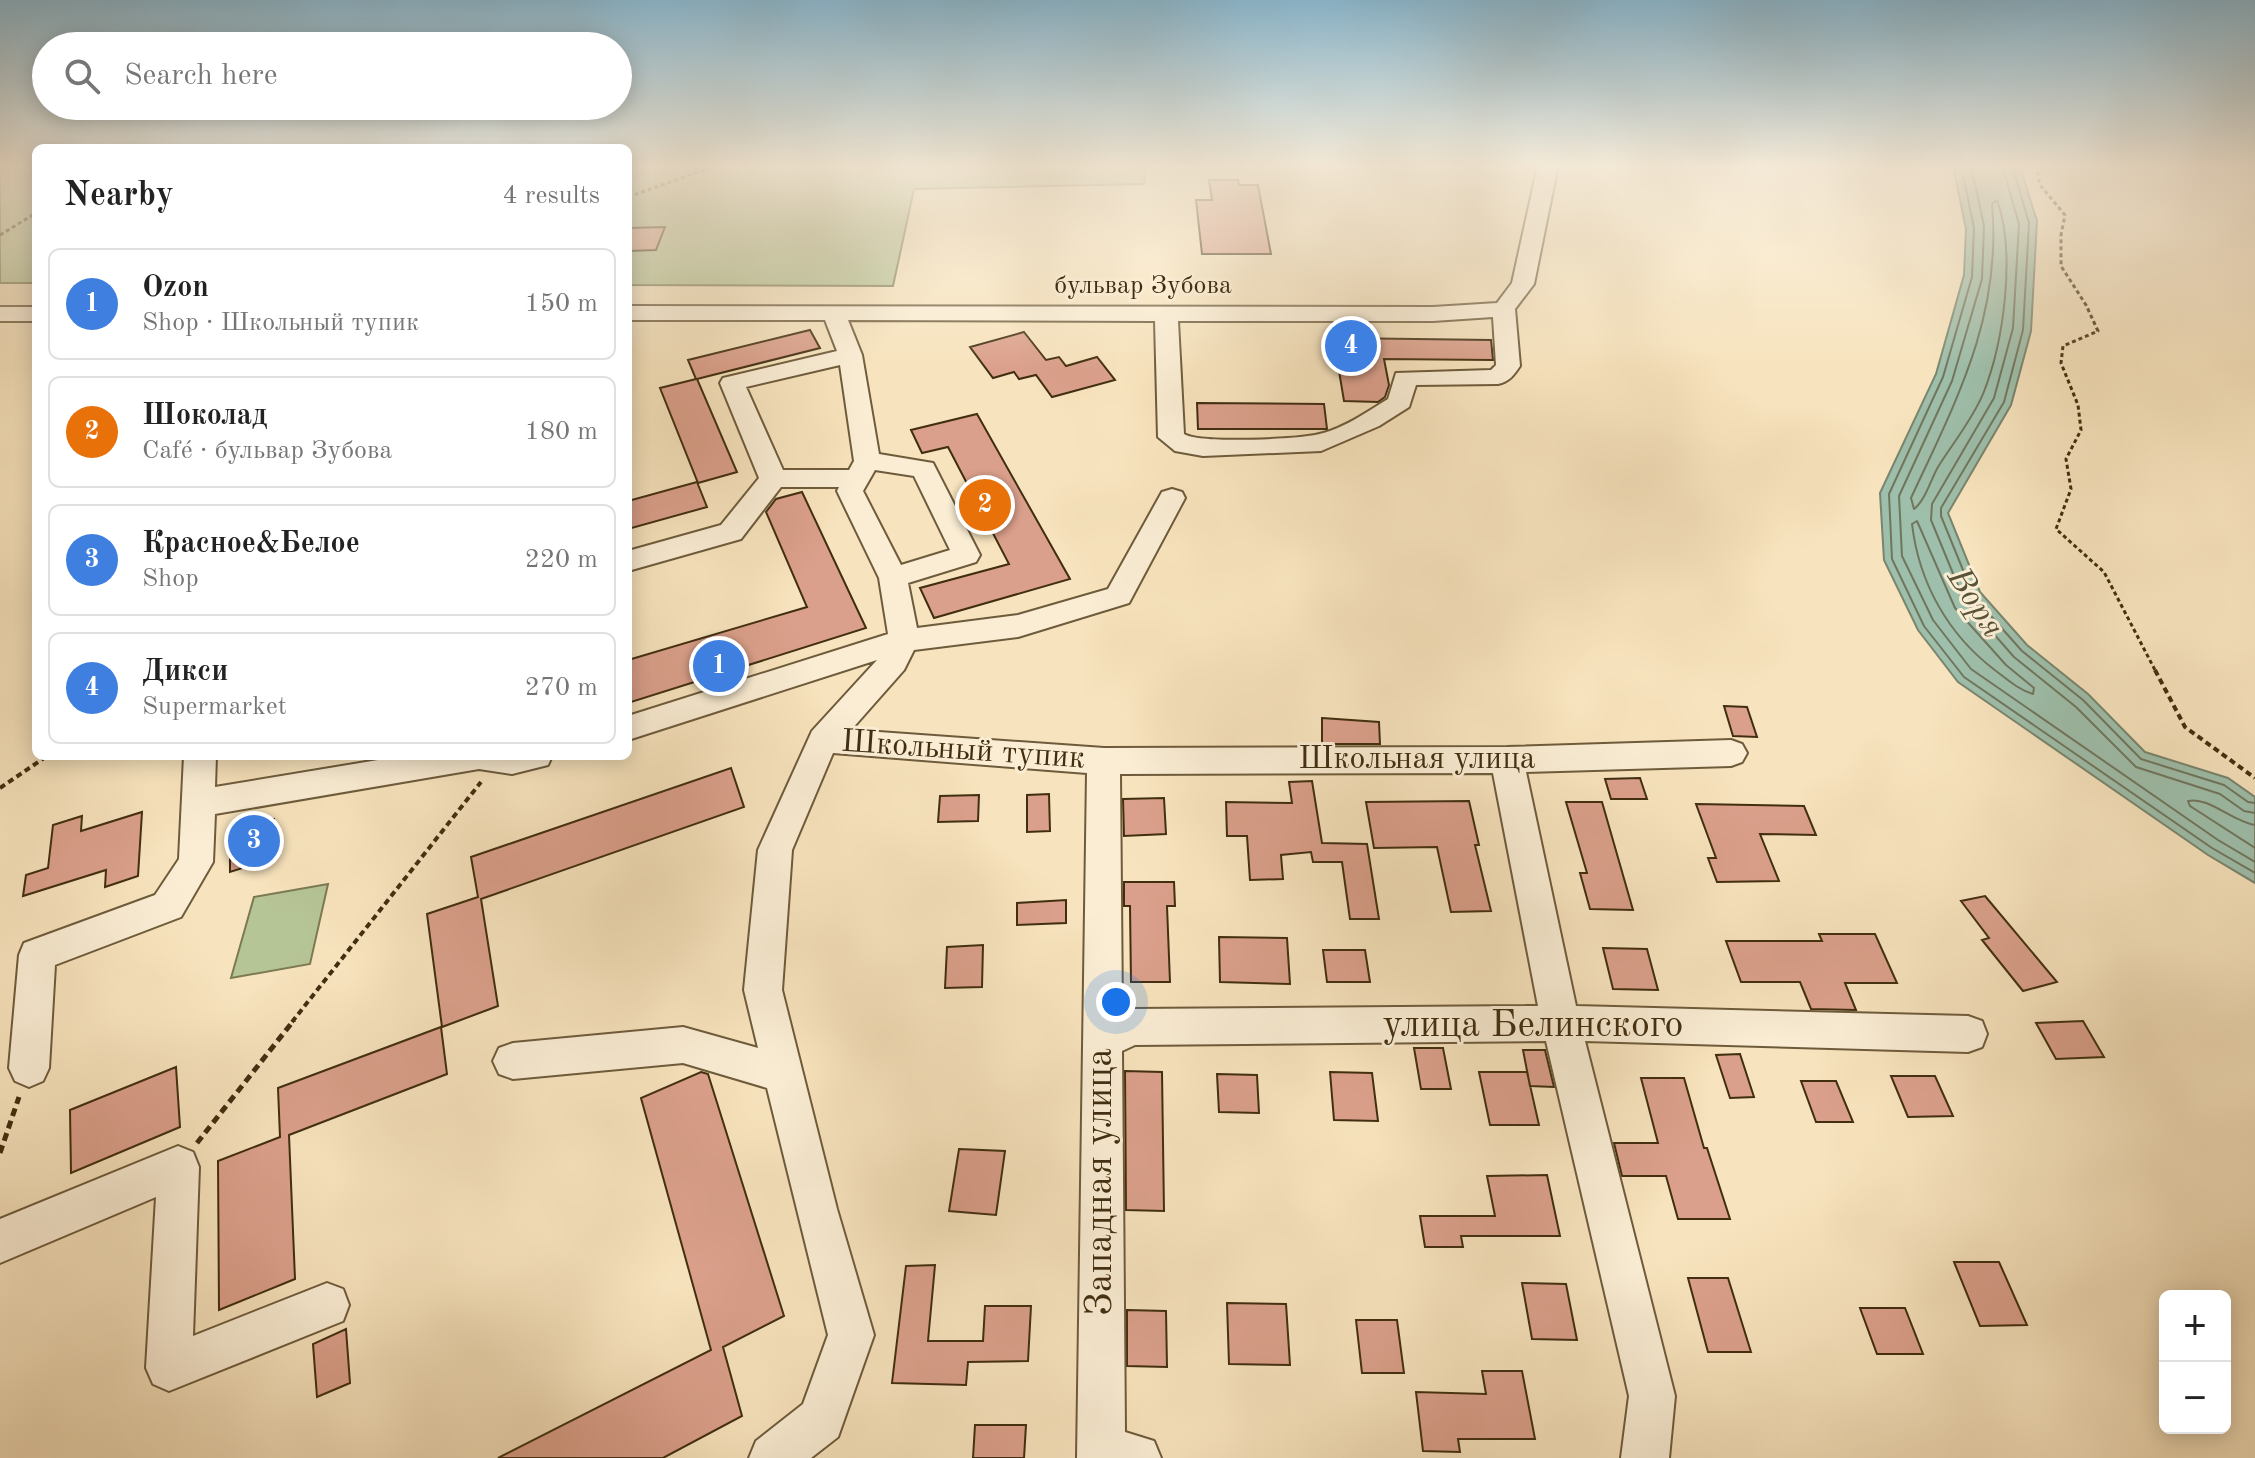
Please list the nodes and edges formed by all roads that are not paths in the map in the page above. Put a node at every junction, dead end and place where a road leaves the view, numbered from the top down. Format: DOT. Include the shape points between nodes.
graph roads {
  1 [pos="1534,233"];
  2 [pos="1504,309"];
  3 [pos="632,313"];
  4 [pos="834,313"];
  5 [pos="0,314"];
  6 [pos="32,314"];
  7 [pos="1166,314"];
  8 [pos="850,355"];
  9 [pos="862,469"];
  10 [pos="773,479"];
  11 [pos="1172,498"];
  12 [pos="632,560"];
  13 [pos="893,578"];
  14 [pos="904,640"];
  15 [pos="632,727"];
  16 [pos="823,740"];
  17 [pos="1731,753"];
  18 [pos="200,760"];
  19 [pos="455,760"];
  20 [pos="1507,760"];
  21 [pos="1104,761"];
  22 [pos="198,803"];
  23 [pos="1561,1023"];
  24 [pos="1968,1034"];
  25 [pos="1101,1042"];
  26 [pos="513,1061"];
  27 [pos="29,1068"];
  28 [pos="783,1074"];
  29 [pos="0,1241"];
  30 [pos="327,1305"];
  31 [pos="812,1439"];
  32 [pos="1113,1456"];
  33 [pos="773,1458"];
  34 [pos="1645,1458"];
  1 -- 2 [label="street" via="1523,284"];
  2 -- 7 [label="street, бульвар Зубова"];
  2 -- 7 [label="street" via="1508,366 1498,377 1405,378 1400,402 1321,443 1203,448 1171,437"];
  3 -- 4 [label="street, бульвар Зубова"];
  4 -- 7 [label="street, бульвар Зубова" via="942,303"];
  4 -- 8 [label="street"];
  5 -- 6 [label="street"];
  8 -- 9 [label="street"];
  8 -- 10 [label="street" via="732,383"];
  9 -- 10 [label="street"];
  9 -- 13 [label="street" via="850,491"];
  9 -- 13 [label="street" via="924,469 966,555"];
  10 -- 12 [label="street" via="731,532"];
  11 -- 14 [label="street" via="1119,596 1018,626"];
  13 -- 14 [label="street"];
  14 -- 15 [label="street"];
  14 -- 16 [label="street" via="893,662"];
  16 -- 21 [label="street, Школьный тупик"];
  16 -- 28 [label="street" via="775,850 763,990"];
  17 -- 20 [label="street, Школьная улица"];
  18 -- 22 [label="street"];
  19 -- 22 [label="street"];
  20 -- 21 [label="street, Школьная улица"];
  20 -- 23 [label="street"];
  21 -- 25 [label="street, Западная улица"];
  22 -- 27 [label="street" via="196,862 168,906 37,955"];
  23 -- 24 [label="street, улица Белинского"];
  23 -- 25 [label="street, улица Белинского" via="1132,1027"];
  23 -- 34 [label="street" via="1652,1396"];
  25 -- 32 [label="street, Западная улица"];
  26 -- 28 [label="street" via="683,1045"];
  28 -- 31 [label="street" via="851,1335"];
  29 -- 30 [label="street" via="178,1167 169,1368"];
  31 -- 33 [label="street"];
}
